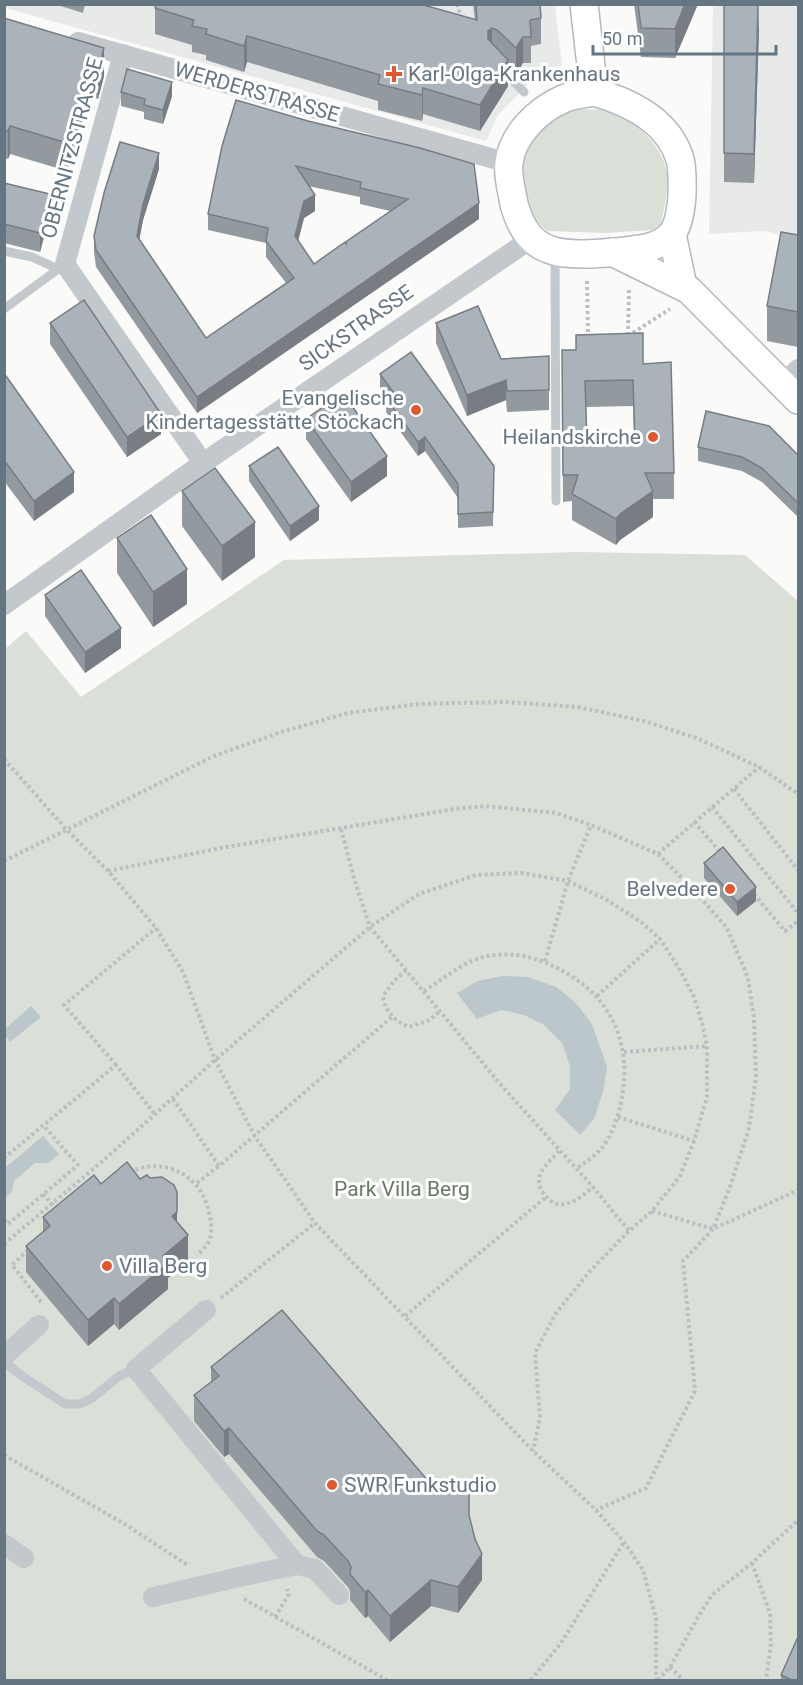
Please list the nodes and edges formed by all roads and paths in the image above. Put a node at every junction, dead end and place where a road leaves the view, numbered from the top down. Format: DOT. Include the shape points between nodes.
graph roads {
  1 [pos="458,4"];
  2 [pos="584,4"];
  3 [pos="464,24"];
  4 [pos="58,37"];
  5 [pos="123,54"];
  6 [pos="493,61"];
  7 [pos="524,92"];
  8 [pos="594,92"];
  9 [pos="509,163"];
  10 [pos="672,234"];
  11 [pos="531,239"];
  12 [pos="4,251"];
  13 [pos="555,251"];
  14 [pos="612,252"];
  15 [pos="62,267"];
  16 [pos="587,281"];
  17 [pos="629,284"];
  18 [pos="677,297"];
  19 [pos="4,309"];
  20 [pos="628,336"];
  21 [pos="618,337"];
  22 [pos="598,338"];
  23 [pos="794,384"];
  24 [pos="203,463"];
  25 [pos="556,501"];
  26 [pos="4,605"];
  27 [pos="4,759"];
  28 [pos="759,767"];
  29 [pos="734,789"];
  30 [pos="798,794"];
  31 [pos="712,807"];
  32 [pos="694,822"];
  33 [pos="591,825"];
  34 [pos="342,829"];
  35 [pos="68,831"];
  36 [pos="658,854"];
  37 [pos="723,856"];
  38 [pos="4,861"];
  39 [pos="798,870"];
  40 [pos="108,871"];
  41 [pos="568,881"];
  42 [pos="752,890"];
  43 [pos="798,913"];
  44 [pos="798,921"];
  45 [pos="370,927"];
  46 [pos="156,928"];
  47 [pos="660,939"];
  48 [pos="545,961"];
  49 [pos="406,970"];
  50 [pos="424,991"];
  51 [pos="597,996"];
  52 [pos="440,1011"];
  53 [pos="392,1017"];
  54 [pos="707,1046"];
  55 [pos="624,1052"];
  56 [pos="215,1060"];
  57 [pos="116,1065"];
  58 [pos="173,1099"];
  59 [pos="154,1113"];
  60 [pos="618,1117"];
  61 [pos="43,1125"];
  62 [pos="254,1135"];
  63 [pos="694,1142"];
  64 [pos="560,1151"];
  65 [pos="4,1158"];
  66 [pos="219,1166"];
  67 [pos="576,1169"];
  68 [pos="122,1175"];
  69 [pos="197,1183"];
  70 [pos="593,1187"];
  71 [pos="798,1190"];
  72 [pos="43,1194"];
  73 [pos="546,1197"];
  74 [pos="51,1204"];
  75 [pos="652,1211"];
  76 [pos="64,1218"];
  77 [pos="4,1220"];
  78 [pos="315,1223"];
  79 [pos="713,1229"];
  80 [pos="629,1231"];
  81 [pos="4,1244"];
  82 [pos="29,1250"];
  83 [pos="197,1256"];
  84 [pos="206,1310"];
  85 [pos="405,1316"];
  86 [pos="39,1325"];
  87 [pos="4,1356"];
  88 [pos="4,1361"];
  89 [pos="136,1369"];
  90 [pos="534,1451"];
  91 [pos="4,1455"];
  92 [pos="596,1510"];
  93 [pos="798,1520"];
  94 [pos="624,1542"];
  95 [pos="4,1544"];
  96 [pos="24,1558"];
  97 [pos="752,1563"];
  98 [pos="297,1565"];
  99 [pos="276,1568"];
  100 [pos="194,1570"];
  101 [pos="339,1595"];
  102 [pos="239,1596"];
  103 [pos="153,1598"];
  104 [pos="275,1617"];
  105 [pos="670,1667"];
  106 [pos="387,1680"];
  107 [pos="531,1680"];
  108 [pos="657,1680"];
  109 [pos="683,1680"];
  110 [pos="766,1680"];
  1 -- 3 [label="path"];
  2 -- 8 [label="street"];
  4 -- 5 [label="street, WERDERSTRASSE"];
  5 -- 9 [label="street, WERDERSTRASSE"];
  5 -- 15 [label="street, OBERNITZSTRASSE"];
  6 -- 7 [label="lane"];
  8 -- 9 [label="street" via="564,98 540,113 525,127"];
  8 -- 10 [label="street" via="636,108 653,119 669,138 680,159 682,176 682,201"];
  9 -- 11 [label="street" via="517,213"];
  10 -- 14 [label="street" via="656,247"];
  10 -- 18 [label="street"];
  11 -- 13 [label="street"];
  11 -- 24 [label="street, SICKSTRASSE"];
  12 -- 15 [label="lane"];
  13 -- 14 [label="street"];
  13 -- 25 [label="lane"];
  14 -- 18 [label="street" via="649,272"];
  15 -- 19 [label="lane"];
  15 -- 24 [label="street, OBERNITZSTRASSE"];
  16 -- 22 [label="path" via="588,339"];
  17 -- 20 [label="path"];
  18 -- 20 [label="path"];
  18 -- 23 [label="street"];
  20 -- 21 [label="path"];
  24 -- 26 [label="street, SICKSTRASSE"];
  27 -- 35 [label="path"];
  28 -- 29 [label="path"];
  28 -- 30 [label="path"];
  28 -- 35 [label="path" via="699,739 578,706 504,702 418,704 348,713 214,756"];
  29 -- 31 [label="path"];
  29 -- 39 [label="path"];
  31 -- 32 [label="path"];
  31 -- 43 [label="path"];
  32 -- 36 [label="path"];
  32 -- 37 [label="path"];
  33 -- 34 [label="path" via="556,813 485,806"];
  33 -- 36 [label="path"];
  33 -- 41 [label="path"];
  34 -- 40 [label="path"];
  34 -- 45 [label="path"];
  35 -- 38 [label="path"];
  35 -- 40 [label="path"];
  36 -- 79 [label="path" via="727,928 748,978 754,1018 756,1077 750,1118"];
  40 -- 46 [label="path"];
  41 -- 45 [label="path" via="521,873 476,874 419,894"];
  41 -- 47 [label="path" via="625,911"];
  41 -- 48 [label="path"];
  42 -- 44 [label="path" via="785,931"];
  45 -- 49 [label="path"];
  45 -- 56 [label="path"];
  46 -- 56 [label="path" via="183,972"];
  46 -- 57 [label="path" via="64,1005"];
  47 -- 51 [label="path"];
  47 -- 54 [label="path" via="694,998"];
  48 -- 50 [label="path" via="501,955 479,959"];
  48 -- 51 [label="path" via="574,976"];
  49 -- 50 [label="path"];
  49 -- 53 [label="path" via="383,996"];
  50 -- 52 [label="path"];
  51 -- 55 [label="path" via="615,1025"];
  52 -- 53 [label="path" via="430,1020 409,1027"];
  52 -- 64 [label="path"];
  53 -- 62 [label="path"];
  54 -- 55 [label="path"];
  54 -- 63 [label="path" via="707,1097"];
  55 -- 60 [label="path" via="624,1090"];
  56 -- 58 [label="path"];
  56 -- 62 [label="path"];
  57 -- 59 [label="path"];
  57 -- 61 [label="path"];
  58 -- 59 [label="path"];
  58 -- 66 [label="path"];
  59 -- 74 [label="path"];
  60 -- 63 [label="path"];
  60 -- 67 [label="path" via="602,1148"];
  61 -- 65 [label="path"];
  61 -- 72 [label="path" via="78,1165"];
  62 -- 66 [label="path"];
  62 -- 78 [label="path"];
  63 -- 75 [label="path" via="680,1176"];
  64 -- 67 [label="path"];
  64 -- 73 [label="path" via="539,1177"];
  66 -- 69 [label="path"];
  67 -- 70 [label="path"];
  68 -- 69 [label="path" via="142,1166 158,1167 181,1172"];
  69 -- 83 [label="path" via="211,1222 209,1240"];
  70 -- 73 [label="path" via="573,1203 562,1206"];
  70 -- 80 [label="path"];
  71 -- 79 [label="path"];
  72 -- 74 [label="path"];
  72 -- 77 [label="path" via="8,1224"];
  73 -- 85 [label="path"];
  74 -- 76 [label="path"];
  74 -- 81 [label="path"];
  75 -- 79 [label="path"];
  75 -- 80 [label="path"];
  78 -- 84 [label="path"];
  78 -- 85 [label="path"];
  79 -- 92 [label="path" via="683,1261 695,1391 646,1488"];
  80 -- 90 [label="path" via="556,1313 535,1353 540,1418"];
  82 -- 86 [label="path" via="12,1265 51,1315"];
  84 -- 89 [label="street"];
  85 -- 90 [label="path"];
  86 -- 87 [label="street"];
  88 -- 89 [label="lane" via="65,1404 91,1399 119,1376"];
  89 -- 98 [label="street"];
  90 -- 92 [label="path"];
  91 -- 100 [label="path" via="123,1523"];
  92 -- 94 [label="path"];
  93 -- 97 [label="path"];
  94 -- 107 [label="path" via="561,1643"];
  94 -- 108 [label="path" via="643,1570 656,1618"];
  95 -- 96 [label="street"];
  97 -- 105 [label="path" via="712,1595"];
  97 -- 110 [label="path" via="770,1613"];
  98 -- 99 [label="street"];
  98 -- 101 [label="street" via="315,1569"];
  99 -- 103 [label="street, bridge"];
  99 -- 104 [label="path" via="289,1594"];
  102 -- 104 [label="path"];
  104 -- 106 [label="path"];
  105 -- 108 [label="path"];
  105 -- 109 [label="path"];
}
